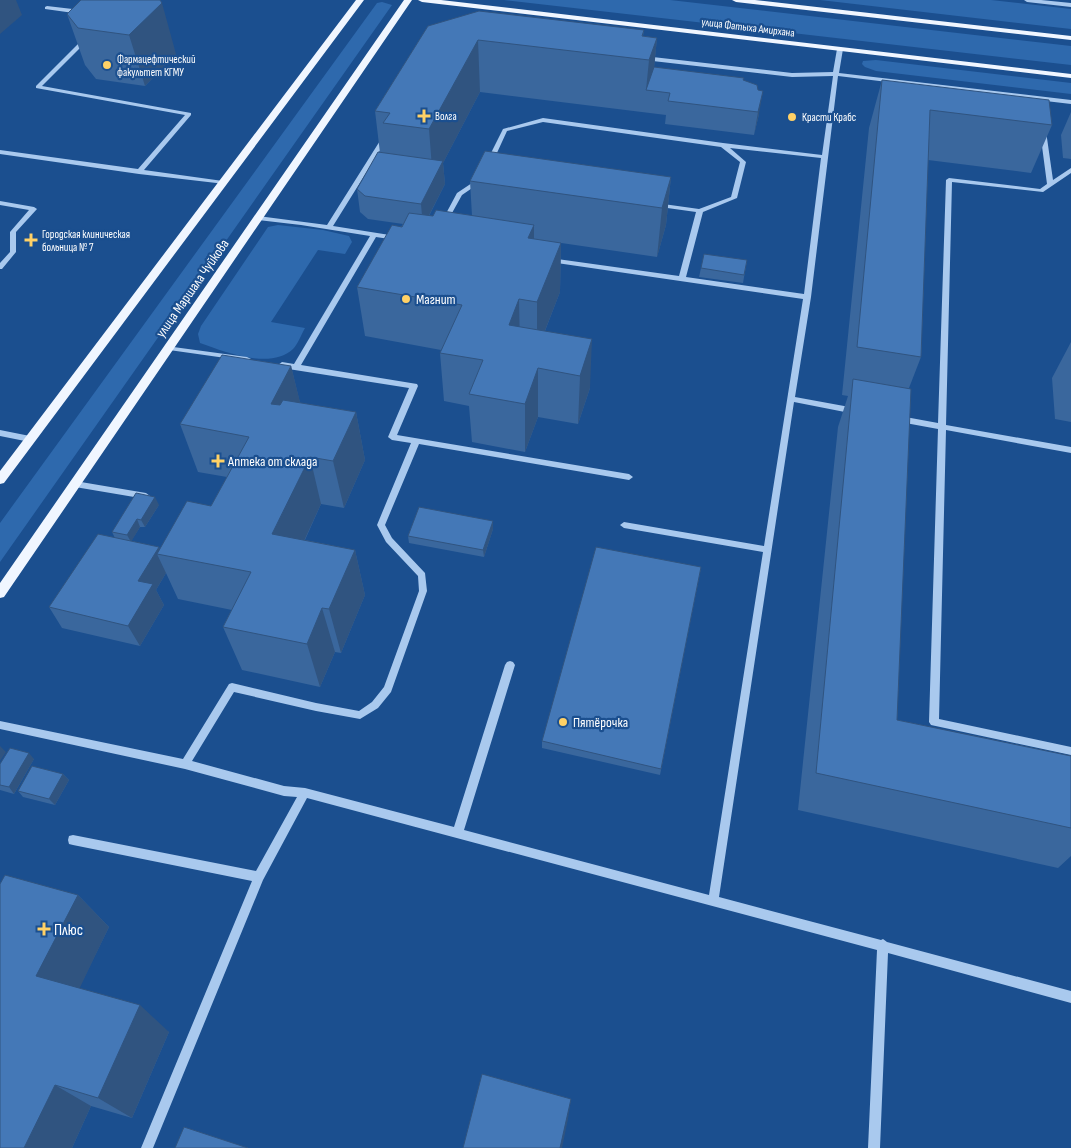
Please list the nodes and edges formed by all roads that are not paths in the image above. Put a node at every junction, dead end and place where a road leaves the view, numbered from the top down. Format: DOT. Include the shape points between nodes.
graph roads {
  1 [pos="360,0"];
  2 [pos="408,0"];
  3 [pos="422,0"];
  4 [pos="736,0"];
  5 [pos="1027,0"];
  6 [pos="1071,5"];
  7 [pos="47,8"];
  8 [pos="92,14"];
  9 [pos="90,35"];
  10 [pos="1071,38"];
  11 [pos="840,49"];
  12 [pos="639,58"];
  13 [pos="836,74"];
  14 [pos="1071,76"];
  15 [pos="1071,102"];
  16 [pos="1042,120"];
  17 [pos="390,129"];
  18 [pos="723,145"];
  19 [pos="0,152"];
  20 [pos="825,157"];
  21 [pos="1071,170"];
  22 [pos="139,172"];
  23 [pos="481,180"];
  24 [pos="222,183"];
  25 [pos="1050,184"];
  26 [pos="0,203"];
  27 [pos="700,211"];
  28 [pos="258,218"];
  29 [pos="329,228"];
  30 [pos="440,231"];
  31 [pos="374,235"];
  32 [pos="408,240"];
  33 [pos="539,259"];
  34 [pos="0,267"];
  35 [pos="682,279"];
  36 [pos="807,297"];
  37 [pos="169,348"];
  38 [pos="260,361"];
  39 [pos="269,363"];
  40 [pos="296,367"];
  41 [pos="792,399"];
  42 [pos="867,413"];
  43 [pos="895,418"];
  44 [pos="942,427"];
  45 [pos="0,433"];
  46 [pos="30,439"];
  47 [pos="416,441"];
  48 [pos="1071,450"];
  49 [pos="629,477"];
  50 [pos="0,480"];
  51 [pos="75,484"];
  52 [pos="148,497"];
  53 [pos="624,525"];
  54 [pos="768,550"];
  55 [pos="0,593"];
  56 [pos="510,664"];
  57 [pos="0,725"];
  58 [pos="1071,752"];
  59 [pos="185,764"];
  60 [pos="304,793"];
  61 [pos="458,832"];
  62 [pos="72,840"];
  63 [pos="259,877"];
  64 [pos="714,901"];
  65 [pos="883,945"];
  66 [pos="1071,997"];
  67 [pos="146,1148"];
  68 [pos="874,1148"];
  1 -- 24 [label="main road"];
  2 -- 28 [label="main road, улица Маршала Чуйкова"];
  3 -- 11 [label="main road, улица Фатыха Амирхана"];
  4 -- 10 [label="main road, улица Фатыха Амирхана"];
  5 -- 6 [label="lane"];
  7 -- 8 [label="lane"];
  9 -- 22 [label="lane" via="38,86 189,114"];
  11 -- 13 [label="lane"];
  11 -- 14 [label="main road, улица Фатыха Амирхана"];
  12 -- 13 [label="lane" via="792,75"];
  13 -- 15 [label="lane" via="1041,101"];
  13 -- 20 [label="lane"];
  16 -- 25 [label="lane"];
  17 -- 29 [label="lane"];
  18 -- 20 [label="lane"];
  18 -- 23 [label="lane" via="542,120 505,130"];
  18 -- 27 [label="lane" via="743,162 734,198"];
  19 -- 22 [label="lane"];
  20 -- 36 [label="lane"];
  21 -- 25 [label="lane"];
  22 -- 24 [label="lane"];
  23 -- 27 [label="lane"];
  23 -- 30 [label="lane" via="459,194"];
  24 -- 46 [label="main road"];
  25 -- 44 [label="lane" via="1041,191 948,180"];
  26 -- 34 [label="lane" via="34,209 13,232 13,252"];
  27 -- 35 [label="lane"];
  28 -- 29 [label="lane"];
  28 -- 37 [label="main road, улица Маршала Чуйкова"];
  29 -- 31 [label="lane"];
  31 -- 32 [label="lane"];
  31 -- 40 [label="lane"];
  33 -- 35 [label="lane"];
  35 -- 36 [label="lane"];
  36 -- 41 [label="lane"];
  37 -- 38 [label="lane"];
  37 -- 51 [label="main road, улица Маршала Чуйкова"];
  39 -- 40 [label="lane"];
  40 -- 47 [label="lane" via="414,386 392,437"];
  41 -- 42 [label="lane"];
  41 -- 54 [label="lane"];
  43 -- 44 [label="lane"];
  44 -- 48 [label="lane"];
  44 -- 58 [label="lane" via="934,722"];
  45 -- 46 [label="lane"];
  46 -- 50 [label="main road"];
  47 -- 49 [label="lane"];
  47 -- 59 [label="lane" via="381,525 390,540 422,575 423,591 388,689 375,705 360,715 316,708 232,687"];
  51 -- 52 [label="lane"];
  51 -- 55 [label="main road, улица Маршала Чуйкова"];
  53 -- 54 [label="lane"];
  54 -- 64 [label="lane"];
  56 -- 61 [label="lane"];
  57 -- 59 [label="lane"];
  59 -- 60 [label="lane" via="284,791"];
  60 -- 61 [label="lane"];
  60 -- 63 [label="lane"];
  61 -- 64 [label="lane"];
  62 -- 63 [label="lane"];
  63 -- 67 [label="lane"];
  64 -- 65 [label="lane"];
  65 -- 66 [label="lane"];
  65 -- 68 [label="lane"];
}
